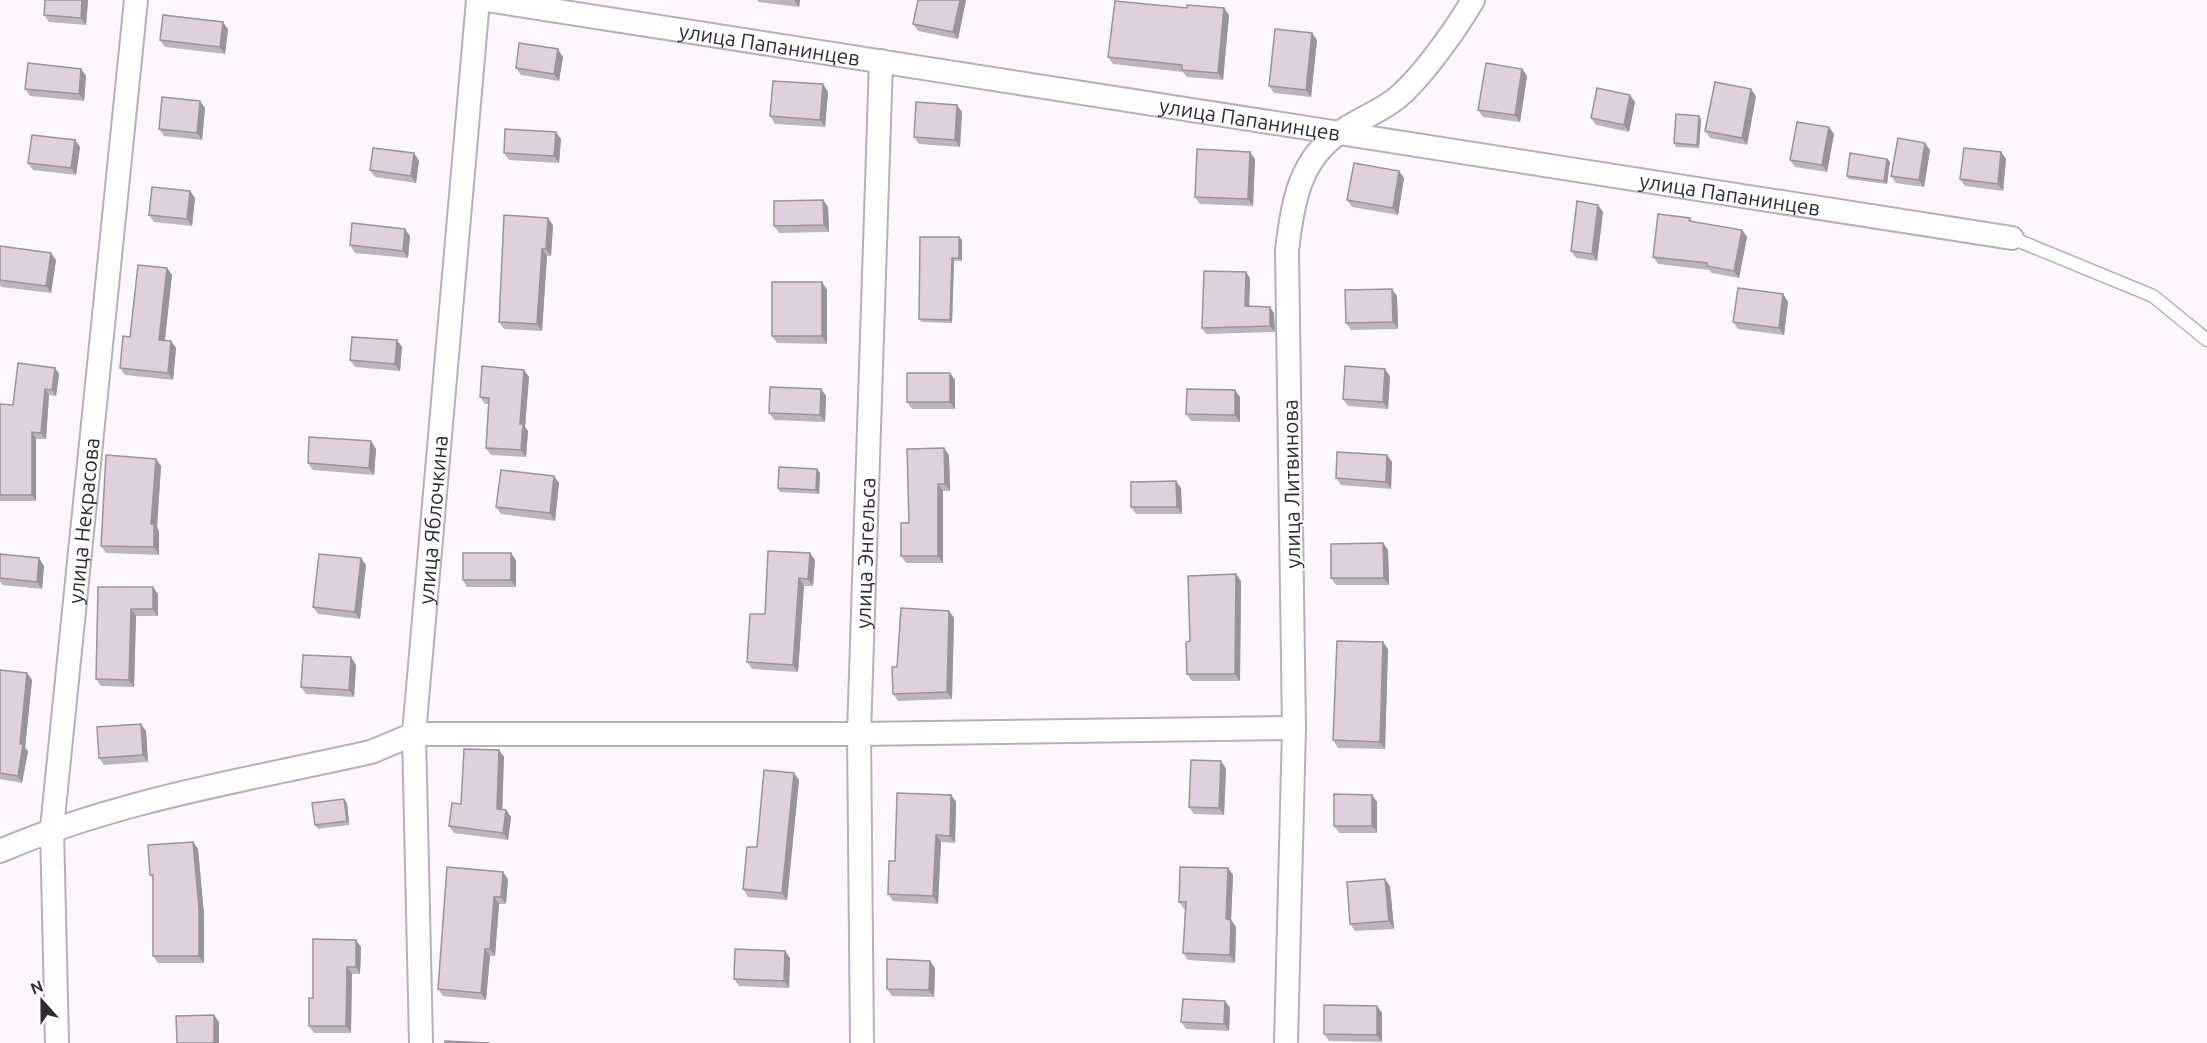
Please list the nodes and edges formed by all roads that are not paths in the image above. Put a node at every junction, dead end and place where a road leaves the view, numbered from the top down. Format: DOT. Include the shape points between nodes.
graph roads {
  1 [pos="136,0"];
  2 [pos="478,0"];
  3 [pos="487,0"];
  4 [pos="1473,0"];
  5 [pos="881,61"];
  6 [pos="1339,132"];
  7 [pos="2012,238"];
  8 [pos="2207,340"];
  9 [pos="1294,728"];
  10 [pos="414,734"];
  11 [pos="858,734"];
  12 [pos="52,828"];
  13 [pos="0,851"];
  14 [pos="57,1043"];
  15 [pos="421,1043"];
  16 [pos="862,1043"];
  17 [pos="1286,1043"];
  1 -- 12 [label="street, улица Некрасова"];
  2 -- 10 [label="street, улица Яблочкина"];
  3 -- 5 [label="street, улица Папанинцев"];
  4 -- 6 [label="street, улица Литвинова" via="1397,98"];
  5 -- 6 [label="street, улица Папанинцев"];
  5 -- 11 [label="street, улица Энгельса"];
  6 -- 7 [label="street, улица Папанинцев"];
  6 -- 9 [label="street, улица Литвинова" via="1314,153 1306,168 1291,214 1287,251"];
  7 -- 8 [label="lane" via="2153,296"];
  9 -- 11 [label="street"];
  9 -- 17 [label="street, улица Литвинова"];
  10 -- 11 [label="street"];
  10 -- 12 [label="street" via="370,752 97,814"];
  10 -- 15 [label="street, улица Яблочкина"];
  11 -- 16 [label="street, улица Энгельса"];
  12 -- 13 [label="street"];
  12 -- 14 [label="street, улица Некрасова"];
}
